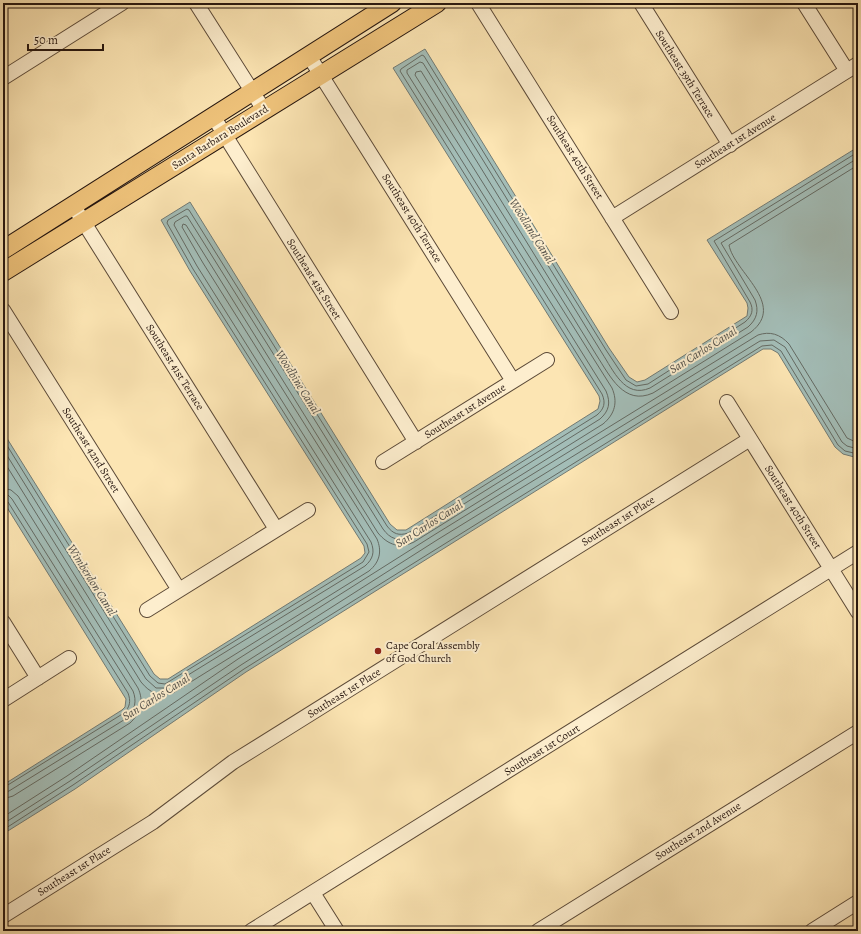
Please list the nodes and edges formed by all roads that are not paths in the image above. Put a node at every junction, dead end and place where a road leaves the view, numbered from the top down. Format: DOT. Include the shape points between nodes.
graph roads {
  1 [pos="122,3"];
  2 [pos="196,3"];
  3 [pos="392,3"];
  4 [pos="437,3"];
  5 [pos="478,3"];
  6 [pos="641,3"];
  7 [pos="804,3"];
  8 [pos="309,56"];
  9 [pos="852,68"];
  10 [pos="321,74"];
  11 [pos="3,78"];
  12 [pos="252,92"];
  13 [pos="264,110"];
  14 [pos="213,116"];
  15 [pos="224,134"];
  16 [pos="730,145"];
  17 [pos="73,205"];
  18 [pos="612,218"];
  19 [pos="84,222"];
  20 [pos="3,250"];
  21 [pos="3,272"];
  22 [pos="3,310"];
  23 [pos="671,312"];
  24 [pos="547,360"];
  25 [pos="513,381"];
  26 [pos="727,402"];
  27 [pos="750,439"];
  28 [pos="416,442"];
  29 [pos="383,462"];
  30 [pos="308,510"];
  31 [pos="276,529"];
  32 [pos="858,552"];
  33 [pos="831,570"];
  34 [pos="178,590"];
  35 [pos="147,610"];
  36 [pos="858,612"];
  37 [pos="3,622"];
  38 [pos="69,658"];
  39 [pos="38,678"];
  40 [pos="3,700"];
  41 [pos="858,732"];
  42 [pos="313,893"];
  43 [pos="858,902"];
  44 [pos="3,916"];
  45 [pos="251,931"];
  46 [pos="337,931"];
  47 [pos="538,931"];
  48 [pos="812,931"];
  1 -- 11 [label="street"];
  2 -- 12 [label="street"];
  3 -- 8 [label="main road, Santa Barbara Boulevard"];
  4 -- 10 [label="main road, Santa Barbara Boulevard"];
  5 -- 18 [label="street, Southeast 40th Street"];
  6 -- 16 [label="street, Southeast 39th Terrace"];
  7 -- 9 [label="street"];
  8 -- 10 [label="street, Southeast 40th Terrace"];
  8 -- 12 [label="main road, Santa Barbara Boulevard"];
  9 -- 16 [label="street, Southeast 1st Avenue"];
  10 -- 13 [label="main road, Santa Barbara Boulevard"];
  10 -- 25 [label="street, Southeast 40th Terrace"];
  12 -- 13 [label="street"];
  12 -- 14 [label="main road, Santa Barbara Boulevard"];
  13 -- 15 [label="main road, Santa Barbara Boulevard"];
  14 -- 15 [label="street, Southeast 41st Street"];
  14 -- 17 [label="main road, Santa Barbara Boulevard"];
  15 -- 19 [label="main road, Santa Barbara Boulevard"];
  15 -- 28 [label="street, Southeast 41st Street"];
  16 -- 18 [label="street, Southeast 1st Avenue"];
  17 -- 19 [label="street, Southeast 41st Terrace"];
  17 -- 20 [label="main road, Santa Barbara Boulevard"];
  18 -- 23 [label="street, Southeast 40th Street"];
  19 -- 21 [label="main road, Santa Barbara Boulevard"];
  19 -- 31 [label="street, Southeast 41st Terrace"];
  22 -- 34 [label="street, Southeast 42nd Street"];
  24 -- 25 [label="street, Southeast 1st Avenue"];
  25 -- 28 [label="street, Southeast 1st Avenue"];
  26 -- 27 [label="street, Southeast 40th Street"];
  27 -- 33 [label="street, Southeast 40th Street"];
  27 -- 44 [label="street, Southeast 1st Place" via="233,762 152,822"];
  28 -- 29 [label="street, Southeast 1st Avenue"];
  30 -- 31 [label="street"];
  31 -- 34 [label="street"];
  32 -- 33 [label="street"];
  33 -- 36 [label="street, Southeast 40th Street"];
  33 -- 42 [label="street, Southeast 1st Court"];
  34 -- 35 [label="street"];
  37 -- 39 [label="street"];
  38 -- 39 [label="street"];
  39 -- 40 [label="street"];
  41 -- 47 [label="street, Southeast 2nd Avenue"];
  42 -- 45 [label="street, Southeast 1st Court"];
  42 -- 46 [label="street"];
  43 -- 48 [label="street"];
}
